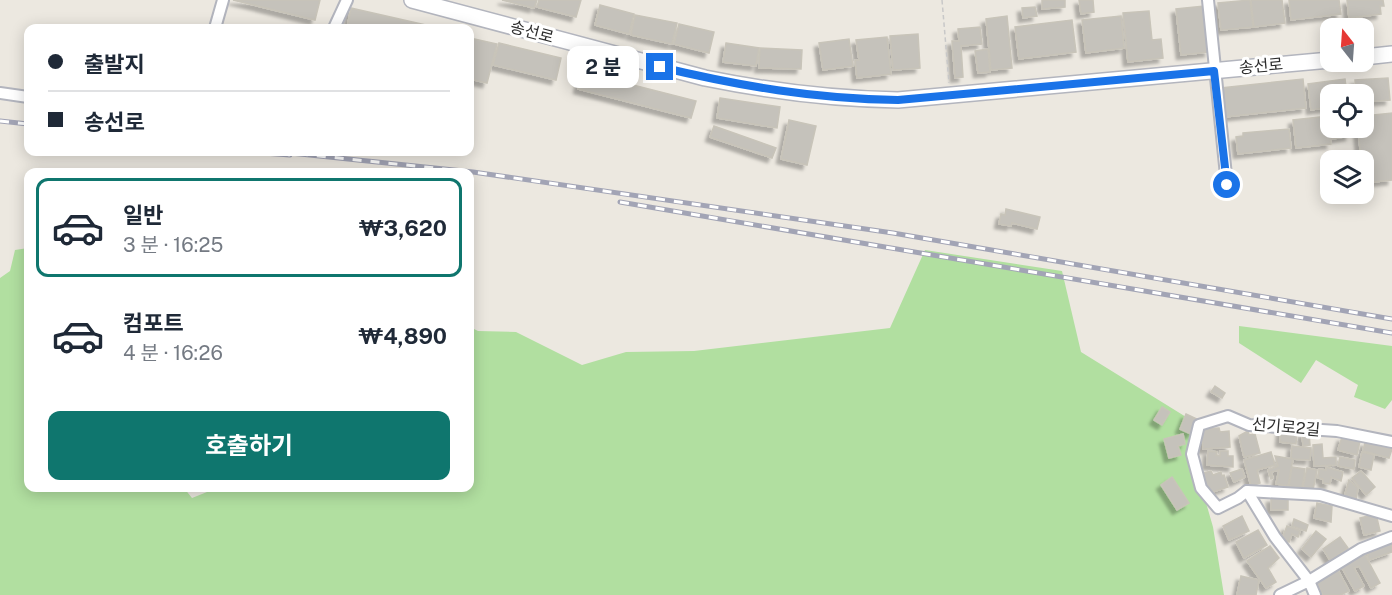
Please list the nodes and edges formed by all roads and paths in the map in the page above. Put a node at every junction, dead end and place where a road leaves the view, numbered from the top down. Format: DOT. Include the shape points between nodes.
graph roads {
  1 [pos="224,0"];
  2 [pos="348,0"];
  3 [pos="412,0"];
  4 [pos="942,0"];
  5 [pos="1208,0"];
  6 [pos="216,24"];
  7 [pos="336,24"];
  8 [pos="1392,54"];
  9 [pos="1374,56"];
  10 [pos="1320,61"];
  11 [pos="1214,71"];
  12 [pos="0,93"];
  13 [pos="950,95"];
  14 [pos="24,96"];
  15 [pos="1227,185"];
  16 [pos="1392,442"];
  17 [pos="1247,491"];
  18 [pos="1392,516"];
  19 [pos="1392,537"];
  20 [pos="1309,581"];
  21 [pos="1280,595"];
  22 [pos="1315,595"];
  1 -- 6 [label="street"];
  2 -- 7 [label="street"];
  3 -- 13 [label="main road, 송선로" via="752,88 852,99"];
  4 -- 13 [label="path"];
  5 -- 11 [label="street"];
  8 -- 9 [label="main road"];
  10 -- 11 [label="main road, 송선로"];
  11 -- 13 [label="main road, 송선로"];
  11 -- 15 [label="street"];
  12 -- 14 [label="street"];
  16 -- 17 [label="street, 선기로2길" via="1337,432 1249,425 1228,416 1199,425 1192,454 1201,488 1218,508"];
  17 -- 18 [label="street" via="1320,495"];
  17 -- 20 [label="street" via="1275,537"];
  19 -- 20 [label="street" via="1361,549"];
  20 -- 21 [label="street"];
  20 -- 22 [label="street"];
}
